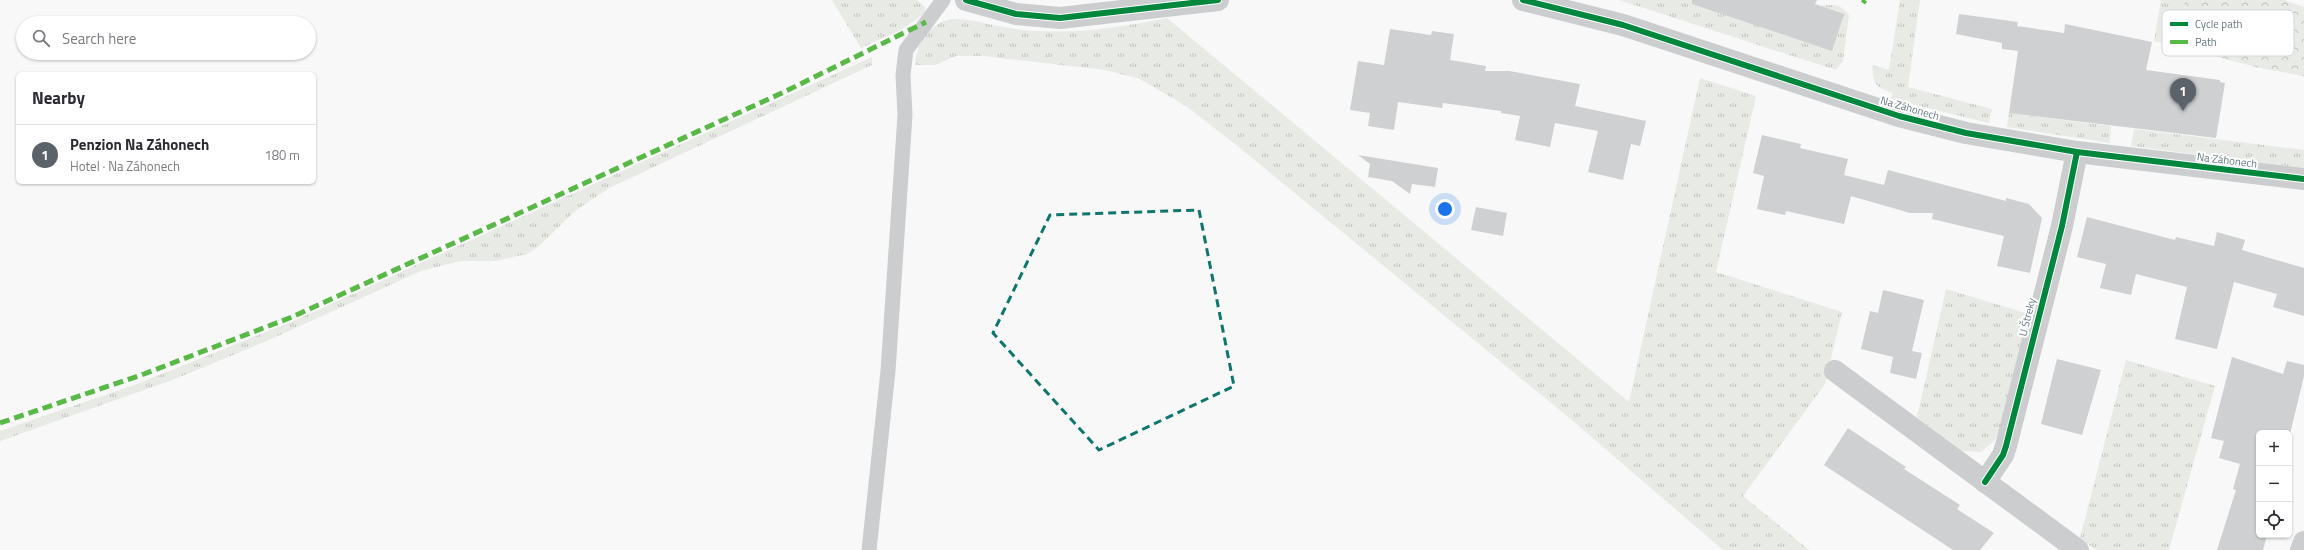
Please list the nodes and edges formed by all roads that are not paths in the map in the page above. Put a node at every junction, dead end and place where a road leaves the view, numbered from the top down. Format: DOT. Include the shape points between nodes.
graph roads {
  1 [pos="943,0"];
  2 [pos="966,0"];
  3 [pos="1218,0"];
  4 [pos="1522,0"];
  5 [pos="2077,152"];
  6 [pos="2304,179"];
  7 [pos="1835,371"];
  8 [pos="1985,482"];
  9 [pos="2304,542"];
  10 [pos="868,550"];
  11 [pos="2078,550"];
  12 [pos="2301,550"];
  1 -- 10 [label="lane" via="906,50 903,75 905,115 889,363"];
  2 -- 3 [label="street" via="1016,14 1060,18"];
  4 -- 5 [label="street, Na Záhonech" via="1623,25 1898,116 1986,137"];
  5 -- 6 [label="street, Na Záhonech"];
  5 -- 8 [label="street, U Štreky" via="2062,226 2006,446"];
  7 -- 8 [label="street"];
  8 -- 11 [label="street"];
  9 -- 12 [label="street"];
}
